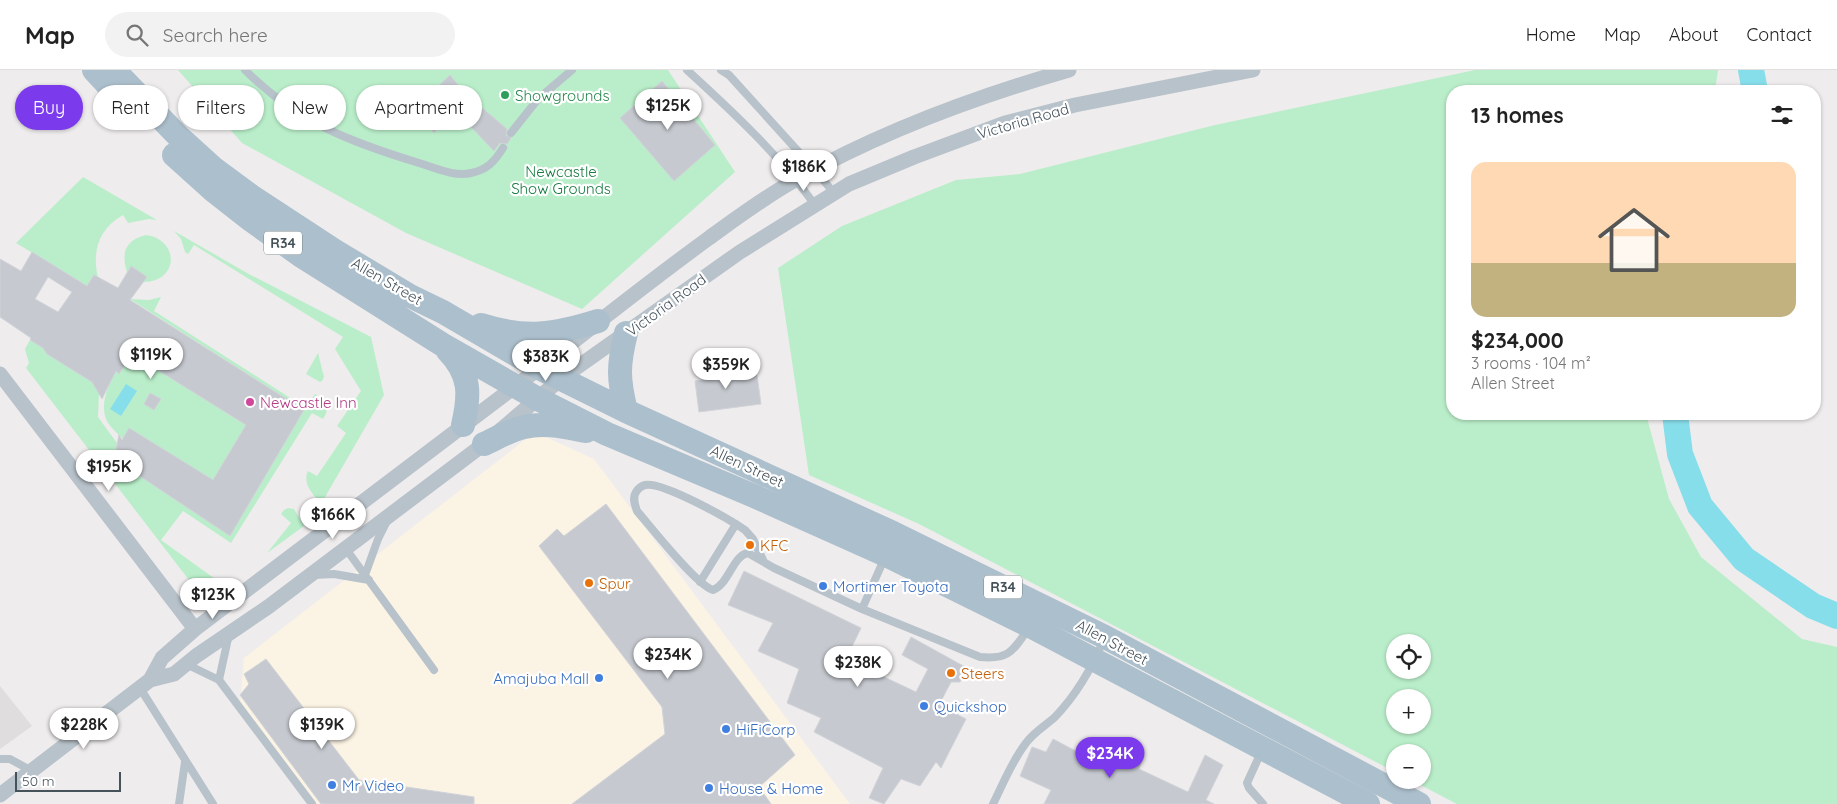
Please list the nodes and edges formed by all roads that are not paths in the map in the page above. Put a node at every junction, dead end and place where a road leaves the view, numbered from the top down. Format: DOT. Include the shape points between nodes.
graph roads {
  1 [pos="94,70"];
  2 [pos="114,70"];
  3 [pos="245,70"];
  4 [pos="572,70"];
  5 [pos="688,70"];
  6 [pos="721,70"];
  7 [pos="1069,70"];
  8 [pos="1253,70"];
  9 [pos="728,73"];
  10 [pos="511,132"];
  11 [pos="504,148"];
  12 [pos="815,170"];
  13 [pos="796,179"];
  14 [pos="834,194"];
  15 [pos="815,205"];
  16 [pos="443,312"];
  17 [pos="598,321"];
  18 [pos="626,333"];
  19 [pos="443,345"];
  20 [pos="539,368"];
  21 [pos="0,374"];
  22 [pos="562,378"];
  23 [pos="514,386"];
  24 [pos="538,399"];
  25 [pos="626,410"];
  26 [pos="463,426"];
  27 [pos="607,434"];
  28 [pos="484,444"];
  29 [pos="390,515"];
  30 [pos="736,524"];
  31 [pos="889,544"];
  32 [pos="346,549"];
  33 [pos="764,562"];
  34 [pos="310,576"];
  35 [pos="367,578"];
  36 [pos="700,582"];
  37 [pos="862,609"];
  38 [pos="1034,615"];
  39 [pos="195,629"];
  40 [pos="226,636"];
  41 [pos="1105,637"];
  42 [pos="191,660"];
  43 [pos="1095,661"];
  44 [pos="434,670"];
  45 [pos="219,680"];
  46 [pos="145,684"];
  47 [pos="1212,694"];
  48 [pos="1202,716"];
  49 [pos="1262,748"];
  50 [pos="0,759"];
  51 [pos="185,762"];
  52 [pos="32,771"];
  53 [pos="0,795"];
  54 [pos="1357,801"];
  55 [pos="1405,801"];
  56 [pos="179,804"];
  57 [pos="213,804"];
  58 [pos="312,804"];
  59 [pos="992,804"];
  60 [pos="1263,804"];
  1 -- 19 [label="main road, Allen Street / R34" via="154,135 221,197 300,255"];
  2 -- 16 [label="main road, Allen Street / R34" via="180,138 236,185 335,251"];
  3 -- 11 [label="lane" via="263,88 320,127 373,149 440,170 458,174 489,167"];
  4 -- 10 [label="lane" via="538,99"];
  5 -- 13 [label="lane"];
  6 -- 9 [label="lane"];
  7 -- 12 [label="street, Victoria Road" via="922,119"];
  8 -- 14 [label="street, Victoria Road" via="1005,123 914,157"];
  9 -- 12 [label="lane"];
  12 -- 13 [label="street, Victoria Road"];
  12 -- 14 [label="lane"];
  13 -- 15 [label="lane"];
  13 -- 17 [label="street, Victoria Road" via="756,204"];
  14 -- 15 [label="street, Victoria Road"];
  15 -- 18 [label="street, Victoria Road" via="740,252"];
  16 -- 17 [label="main road" via="498,330 526,335"];
  16 -- 20 [label="main road, Allen Street / R34"];
  17 -- 20 [label="street, Victoria Road"];
  18 -- 22 [label="street, Victoria Road"];
  18 -- 25 [label="main road" via="619,373"];
  19 -- 23 [label="main road, Allen Street / R34"];
  19 -- 26 [label="main road" via="460,367 468,388"];
  20 -- 22 [label="main road, Allen Street / R34"];
  20 -- 23 [label="street, Victoria Road"];
  21 -- 39 [label="street"];
  22 -- 24 [label="street, Victoria Road"];
  22 -- 25 [label="main road, Allen Street / R34"];
  23 -- 24 [label="main road, Allen Street / R34"];
  23 -- 26 [label="street, Victoria Road"];
  24 -- 27 [label="main road, Allen Street / R34"];
  24 -- 28 [label="street, Victoria Road"];
  25 -- 31 [label="main road, Allen Street / R34"];
  26 -- 39 [label="street, Victoria Road"];
  27 -- 28 [label="main road" via="538,425 522,427"];
  27 -- 31 [label="main road, Allen Street / R34" via="754,496"];
  28 -- 29 [label="street, Victoria Road"];
  29 -- 32 [label="street, Victoria Road"];
  29 -- 35 [label="lane" via="378,539"];
  30 -- 33 [label="lane" via="753,539"];
  30 -- 36 [label="lane"];
  30 -- 36 [label="lane" via="676,492 648,485 639,488 634,495 637,511"];
  31 -- 37 [label="lane"];
  31 -- 38 [label="main road, Allen Street / R34"];
  32 -- 34 [label="street, Victoria Road"];
  32 -- 35 [label="lane"];
  33 -- 36 [label="lane" via="748,552 744,553 717,589 708,589"];
  33 -- 37 [label="lane"];
  34 -- 35 [label="lane" via="334,574"];
  34 -- 40 [label="street, Victoria Road"];
  35 -- 44 [label="lane"];
  37 -- 38 [label="lane" via="987,658 1012,652"];
  38 -- 41 [label="main road, Allen Street / R34"];
  38 -- 43 [label="main road, Allen Street / R34"];
  39 -- 40 [label="street"];
  39 -- 42 [label="street"];
  39 -- 46 [label="street, Victoria Road" via="162,658"];
  40 -- 42 [label="street, Victoria Road"];
  40 -- 45 [label="lane"];
  41 -- 43 [label="lane"];
  41 -- 47 [label="main road, Allen Street / R34"];
  42 -- 45 [label="lane"];
  42 -- 46 [label="street, Victoria Road" via="174,674"];
  43 -- 48 [label="main road, Allen Street / R34"];
  43 -- 59 [label="lane" via="1069,701 1026,743"];
  45 -- 58 [label="lane"];
  46 -- 51 [label="lane"];
  46 -- 52 [label="street, Victoria Road"];
  47 -- 48 [label="main road"];
  47 -- 55 [label="main road, Allen Street / R34"];
  48 -- 49 [label="main road, Allen Street / R34"];
  49 -- 54 [label="main road, Allen Street / R34"];
  49 -- 60 [label="lane" via="1247,783"];
  50 -- 52 [label="lane" via="10,759"];
  51 -- 56 [label="lane"];
  51 -- 57 [label="lane"];
  52 -- 53 [label="street, Victoria Road"];
}
